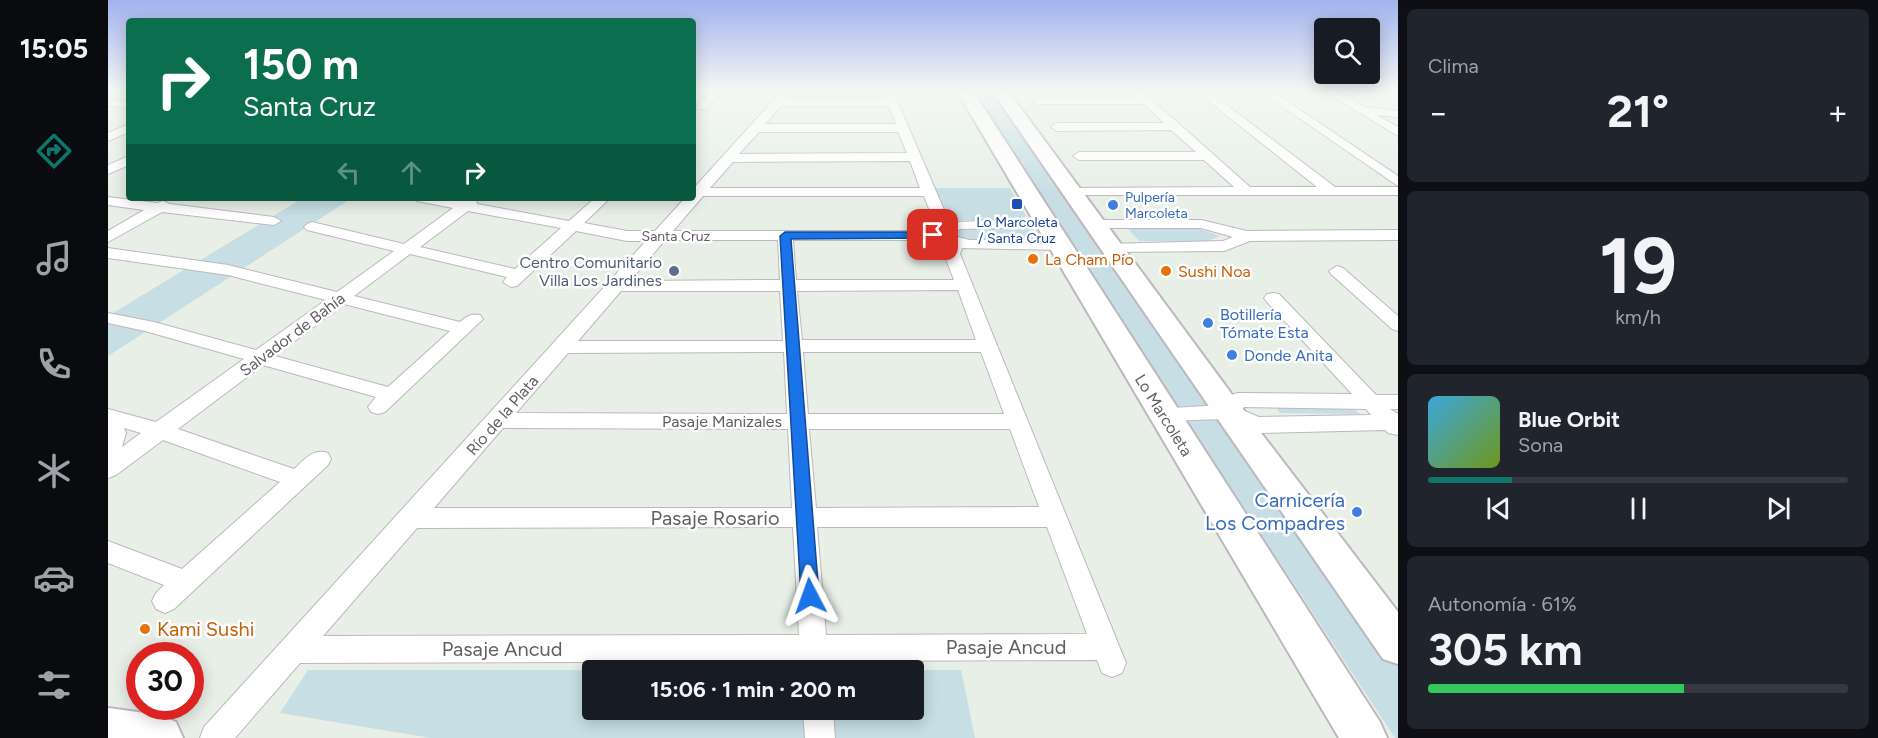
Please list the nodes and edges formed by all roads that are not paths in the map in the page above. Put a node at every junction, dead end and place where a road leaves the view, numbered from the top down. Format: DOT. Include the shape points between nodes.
graph roads {
  1 [pos="757,125"];
  2 [pos="985,125"];
  3 [pos="1025,125"];
  4 [pos="1246,125"];
  5 [pos="1315,125"];
  6 [pos="1057,126"];
  7 [pos="1175,126"];
  8 [pos="108,127"];
  9 [pos="126,128"];
  10 [pos="755,128"];
  11 [pos="903,128"];
  12 [pos="126,129"];
  13 [pos="108,138"];
  14 [pos="1079,156"];
  15 [pos="1207,156"];
  16 [pos="915,157"];
  17 [pos="108,158"];
  18 [pos="729,158"];
  19 [pos="126,160"];
  20 [pos="126,161"];
  21 [pos="108,170"];
  22 [pos="1398,182"];
  23 [pos="1246,191"];
  24 [pos="1331,191"];
  25 [pos="1398,191"];
  26 [pos="699,192"];
  27 [pos="929,192"];
  28 [pos="1073,192"];
  29 [pos="696,195"];
  30 [pos="108,201"];
  31 [pos="170,201"];
  32 [pos="600,201"];
  33 [pos="691,201"];
  34 [pos="470,202"];
  35 [pos="160,207"];
  36 [pos="274,221"];
  37 [pos="1046,223"];
  38 [pos="312,227"];
  39 [pos="571,227"];
  40 [pos="954,235"];
  41 [pos="1398,235"];
  42 [pos="659,236"];
  43 [pos="785,236"];
  44 [pos="1105,236"];
  45 [pos="1247,236"];
  46 [pos="108,237"];
  47 [pos="1059,245"];
  48 [pos="408,248"];
  49 [pos="108,253"];
  50 [pos="1337,271"];
  51 [pos="964,285"];
  52 [pos="615,286"];
  53 [pos="789,286"];
  54 [pos="342,297"];
  55 [pos="1273,298"];
  56 [pos="108,318"];
  57 [pos="1398,325"];
  58 [pos="793,346"];
  59 [pos="988,346"];
  60 [pos="562,347"];
  61 [pos="260,357"];
  62 [pos="1370,400"];
  63 [pos="1228,412"];
  64 [pos="1163,414"];
  65 [pos="109,417"];
  66 [pos="1396,419"];
  67 [pos="497,420"];
  68 [pos="798,422"];
  69 [pos="1018,422"];
  70 [pos="160,432"];
  71 [pos="108,458"];
  72 [pos="320,459"];
  73 [pos="108,470"];
  74 [pos="298,479"];
  75 [pos="1056,517"];
  76 [pos="411,518"];
  77 [pos="805,518"];
  78 [pos="108,552"];
  79 [pos="185,582"];
  80 [pos="165,601"];
  81 [pos="1398,645"];
  82 [pos="293,650"];
  83 [pos="814,659"];
  84 [pos="819,720"];
  85 [pos="108,730"];
  86 [pos="160,738"];
  87 [pos="215,738"];
  88 [pos="820,738"];
  89 [pos="1364,738"];
  1 -- 10 [label="street, Río de la Plata"];
  2 -- 37 [label="main road, Lo Marcoleta"];
  3 -- 28 [label="main road"];
  4 -- 24 [label="street"];
  5 -- 22 [label="street"];
  6 -- 7 [label="street"];
  7 -- 15 [label="street"];
  8 -- 9 [label="street"];
  10 -- 11 [label="street"];
  10 -- 18 [label="street, Río de la Plata"];
  11 -- 16 [label="street"];
  12 -- 13 [label="street"];
  14 -- 15 [label="street"];
  15 -- 23 [label="street"];
  16 -- 18 [label="street"];
  16 -- 27 [label="street"];
  17 -- 19 [label="street"];
  18 -- 26 [label="street, Río de la Plata"];
  20 -- 21 [label="street"];
  23 -- 24 [label="street"];
  23 -- 28 [label="street"];
  24 -- 25 [label="street"];
  26 -- 27 [label="street"];
  26 -- 29 [label="street, Río de la Plata"];
  27 -- 40 [label="street" via="940,219"];
  28 -- 44 [label="main road"];
  30 -- 35 [label="street"];
  31 -- 35 [label="street"];
  32 -- 39 [label="street"];
  33 -- 42 [label="street, Río de la Plata"];
  34 -- 39 [label="street, Santa Cruz"];
  34 -- 48 [label="street, Salvador de Bahía"];
  35 -- 36 [label="street"];
  35 -- 46 [label="street"];
  37 -- 40 [label="street, Santa Cruz" via="974,224"];
  37 -- 47 [label="main road, Lo Marcoleta"];
  38 -- 48 [label="street"];
  39 -- 42 [label="street, Santa Cruz" via="616,235"];
  39 -- 48 [label="street" via="515,279"];
  40 -- 43 [label="street, Santa Cruz"];
  40 -- 47 [label="street, Santa Cruz" via="980,246"];
  40 -- 51 [label="street" via="952,254"];
  41 -- 45 [label="street"];
  42 -- 43 [label="street, Santa Cruz"];
  42 -- 52 [label="street, Río de la Plata"];
  43 -- 53 [label="street"];
  44 -- 45 [label="street" via="1201,224"];
  44 -- 45 [label="street" via="1224,246"];
  44 -- 63 [label="main road"];
  47 -- 64 [label="main road, Lo Marcoleta"];
  48 -- 54 [label="street, Salvador de Bahía"];
  49 -- 54 [label="street" via="214,267"];
  50 -- 57 [label="street"];
  51 -- 53 [label="street"];
  51 -- 59 [label="street"];
  52 -- 53 [label="street"];
  52 -- 60 [label="street, Río de la Plata"];
  53 -- 58 [label="street"];
  54 -- 61 [label="street, Salvador de Bahía"];
  54 -- 61 [label="street" via="469,324 385,401"];
  55 -- 62 [label="street"];
  56 -- 61 [label="street"];
  58 -- 59 [label="street"];
  58 -- 60 [label="street"];
  58 -- 68 [label="street"];
  59 -- 69 [label="street"];
  60 -- 67 [label="street, Río de la Plata"];
  61 -- 70 [label="street, Salvador de Bahía"];
  62 -- 63 [label="street" via="1238,400"];
  62 -- 66 [label="street"];
  63 -- 64 [label="street"];
  63 -- 66 [label="street" via="1257,424"];
  63 -- 81 [label="main road"];
  64 -- 89 [label="main road, Lo Marcoleta"];
  65 -- 70 [label="street"];
  65 -- 71 [label="street" via="115,433"];
  67 -- 68 [label="street, Pasaje Manizales"];
  67 -- 76 [label="street, Río de la Plata"];
  68 -- 69 [label="street, Pasaje Manizales"];
  68 -- 77 [label="street"];
  69 -- 75 [label="street"];
  70 -- 73 [label="street, Salvador de Bahía"];
  70 -- 74 [label="street"];
  72 -- 74 [label="street"];
  74 -- 79 [label="street"];
  75 -- 77 [label="street, Pasaje Rosario"];
  75 -- 83 [label="street, Pasaje Ancud" via="1109,655"];
  76 -- 77 [label="street, Pasaje Rosario"];
  76 -- 82 [label="street, Río de la Plata"];
  77 -- 83 [label="street"];
  78 -- 79 [label="street"];
  79 -- 80 [label="street"];
  82 -- 83 [label="street, Pasaje Ancud"];
  82 -- 87 [label="street, Río de la Plata"];
  84 -- 88 [label="street"];
  85 -- 86 [label="main road"];
}
